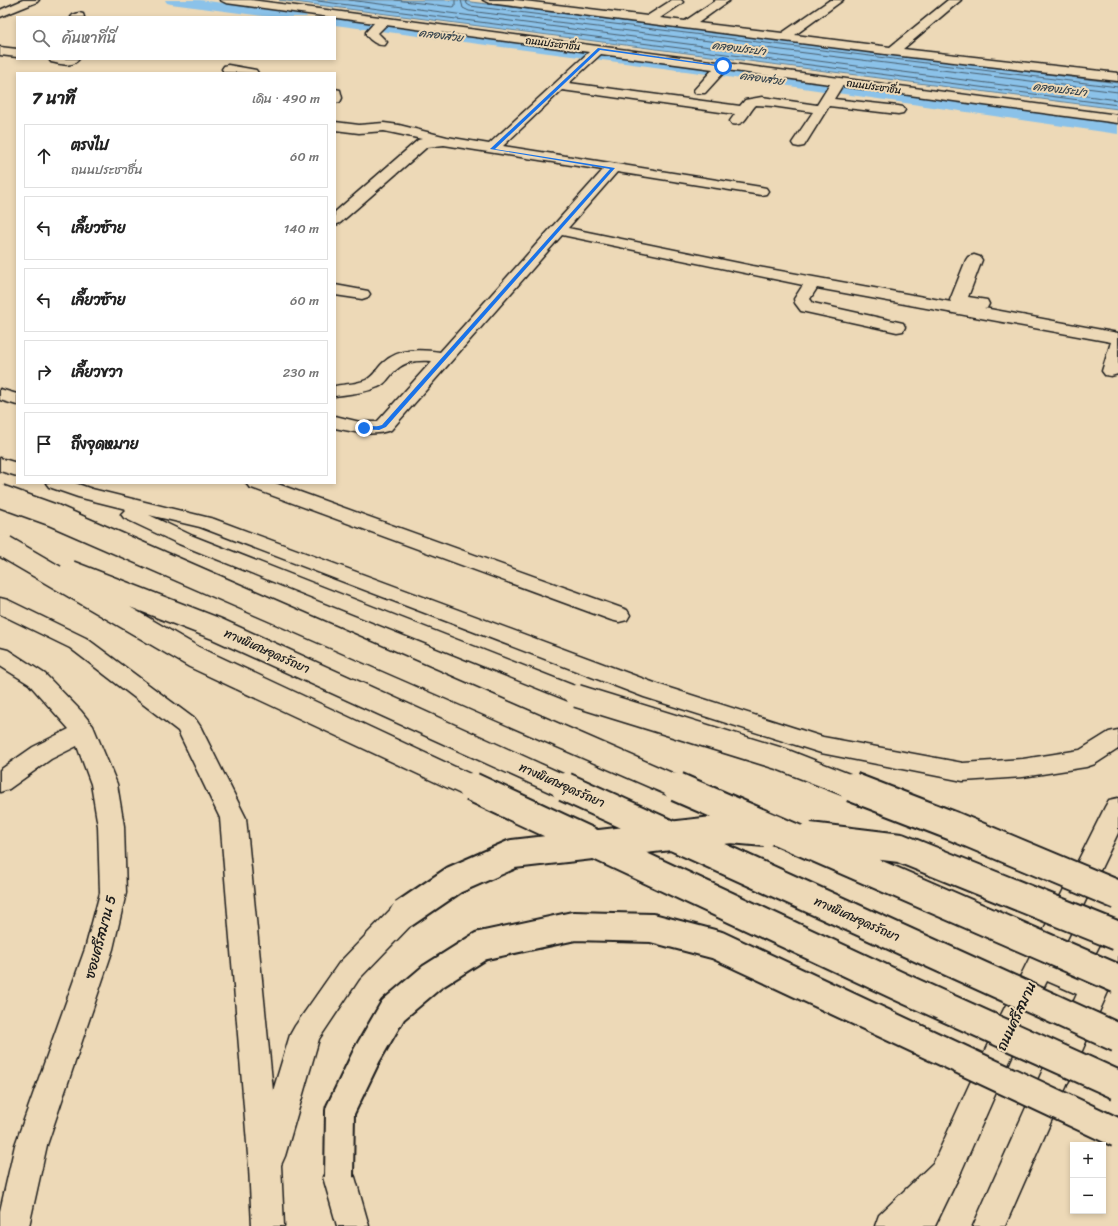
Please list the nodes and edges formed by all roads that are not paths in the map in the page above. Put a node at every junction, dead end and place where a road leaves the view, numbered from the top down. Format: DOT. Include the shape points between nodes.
graph roads {
  1 [pos="33,0"];
  2 [pos="226,0"];
  3 [pos="489,0"];
  4 [pos="724,0"];
  5 [pos="837,0"];
  6 [pos="955,0"];
  7 [pos="676,2"];
  8 [pos="597,3"];
  9 [pos="581,12"];
  10 [pos="0,14"];
  11 [pos="328,16"];
  12 [pos="336,17"];
  13 [pos="649,20"];
  14 [pos="379,24"];
  15 [pos="687,25"];
  16 [pos="785,37"];
  17 [pos="381,42"];
  18 [pos="893,51"];
  19 [pos="595,52"];
  20 [pos="228,69"];
  21 [pos="719,69"];
  22 [pos="246,72"];
  23 [pos="1118,77"];
  24 [pos="560,86"];
  25 [pos="837,86"];
  26 [pos="700,90"];
  27 [pos="824,105"];
  28 [pos="898,110"];
  29 [pos="745,111"];
  30 [pos="1118,119"];
  31 [pos="734,124"];
  32 [pos="336,126"];
  33 [pos="444,141"];
  34 [pos="799,143"];
  35 [pos="492,149"];
  36 [pos="613,168"];
  37 [pos="761,191"];
  38 [pos="336,219"];
  39 [pos="558,230"];
  40 [pos="974,260"];
  41 [pos="813,282"];
  42 [pos="336,290"];
  43 [pos="362,294"];
  44 [pos="897,327"];
  45 [pos="1118,327"];
  46 [pos="1118,338"];
  47 [pos="1118,345"];
  48 [pos="445,358"];
  49 [pos="1111,371"];
  50 [pos="336,391"];
  51 [pos="0,394"];
  52 [pos="16,400"];
  53 [pos="336,422"];
  54 [pos="0,464"];
  55 [pos="16,470"];
  56 [pos="59,484"];
  57 [pos="259,484"];
  58 [pos="85,493"];
  59 [pos="0,496"];
  60 [pos="3,546"];
  61 [pos="0,605"];
  62 [pos="619,615"];
  63 [pos="0,655"];
  64 [pos="84,732"];
  65 [pos="1118,738"];
  66 [pos="0,783"];
  67 [pos="1118,807"];
  68 [pos="1118,895"];
  69 [pos="1118,936"];
  70 [pos="1118,940"];
  71 [pos="1040,965"];
  72 [pos="1106,984"];
  73 [pos="1016,1015"];
  74 [pos="1118,1038"];
  75 [pos="1072,1040"];
  76 [pos="1118,1085"];
  77 [pos="1118,1134"];
  78 [pos="265,1167"];
  79 [pos="945,1172"];
  80 [pos="13,1226"];
  81 [pos="268,1226"];
  82 [pos="353,1226"];
  83 [pos="890,1226"];
  84 [pos="918,1226"];
  85 [pos="989,1226"];
  1 -- 10 [label="main road"];
  2 -- 11 [label="main road, ถนนประชาชื่น"];
  3 -- 9 [label="main road"];
  4 -- 15 [label="main road"];
  5 -- 16 [label="main road"];
  6 -- 18 [label="main road"];
  7 -- 13 [label="main road"];
  8 -- 9 [label="main road"];
  9 -- 13 [label="main road"];
  12 -- 14 [label="main road, ถนนประชาชื่น"];
  13 -- 15 [label="main road"];
  14 -- 17 [label="main road" via="372,34"];
  14 -- 19 [label="main road, ถนนประชาชื่น"];
  15 -- 16 [label="main road"];
  16 -- 18 [label="main road"];
  18 -- 23 [label="main road"];
  19 -- 21 [label="main road, ถนนประชาชื่น"];
  19 -- 24 [label="main road"];
  20 -- 22 [label="main road"];
  21 -- 25 [label="main road, ถนนประชาชื่น"];
  21 -- 26 [label="main road"];
  24 -- 29 [label="main road"];
  24 -- 35 [label="main road"];
  25 -- 27 [label="main road"];
  25 -- 30 [label="main road, ถนนประชาชื่น"];
  27 -- 28 [label="main road"];
  27 -- 29 [label="main road" via="759,101 750,103"];
  27 -- 34 [label="main road"];
  29 -- 31 [label="main road"];
  32 -- 33 [label="main road" via="399,129"];
  33 -- 35 [label="main road"];
  33 -- 38 [label="main road" via="423,144"];
  35 -- 36 [label="main road"];
  36 -- 37 [label="main road"];
  36 -- 39 [label="main road"];
  39 -- 41 [label="main road"];
  39 -- 48 [label="main road"];
  40 -- 45 [label="main road" via="958,300"];
  41 -- 44 [label="main road" via="802,299 807,307"];
  41 -- 46 [label="main road"];
  42 -- 43 [label="main road"];
  47 -- 49 [label="main road"];
  48 -- 50 [label="main road" via="404,356 372,384"];
  48 -- 53 [label="main road" via="384,426 371,429"];
  51 -- 52 [label="main road"];
  54 -- 55 [label="main road"];
  56 -- 58 [label="main road"];
  57 -- 62 [label="main road"];
  58 -- 65 [label="main road" via="206,523 652,691 821,746 963,772 1023,768 1086,758"];
  58 -- 68 [label="main road, bridge" via="186,540 577,696 781,759 953,826"];
  59 -- 72 [label="main road, bridge" via="53,515"];
  60 -- 74 [label="main road, ทางพิเศษอุดรรัถยา, bridge" via="217,629"];
  60 -- 76 [label="main road, bridge" via="194,656 903,988"];
  61 -- 78 [label="main road" via="78,643 188,726 233,818"];
  63 -- 64 [label="main road, ซอยศรีสมาน 5" via="36,679"];
  64 -- 66 [label="main road" via="42,753"];
  64 -- 80 [label="main road, ซอยศรีสมาน 5" via="104,784 111,826 113,893 99,949 31,1145"];
  67 -- 71 [label="main road, ถนนศรีสมาน"];
  69 -- 78 [label="main road, bridge" via="900,848 731,829 513,854 454,880 404,914 349,971 304,1035"];
  70 -- 72 [label="main road"];
  71 -- 72 [label="main road"];
  71 -- 73 [label="main road, ถนนศรีสมาน"];
  72 -- 75 [label="main road"];
  73 -- 75 [label="main road"];
  73 -- 79 [label="main road, ถนนศรีสมาน"];
  75 -- 85 [label="main road"];
  77 -- 82 [label="main road, bridge" via="717,945 652,928 574,926 481,946 432,977 393,1010 367,1055 340,1111 338,1177"];
  78 -- 81 [label="main road"];
  79 -- 83 [label="main road"];
  79 -- 84 [label="main road, ถนนศรีสมาน"];
}
